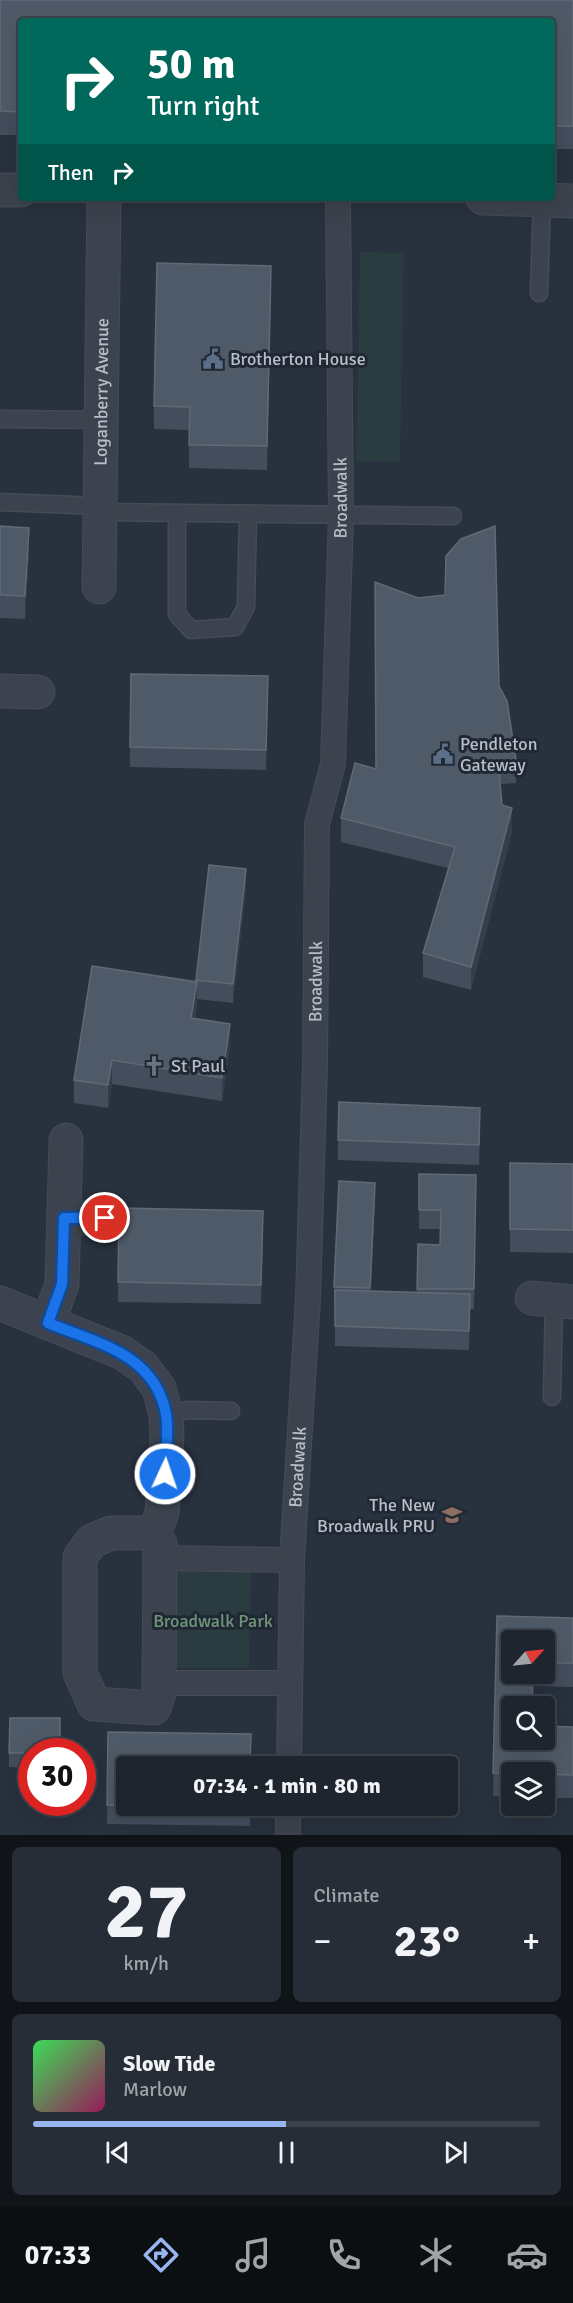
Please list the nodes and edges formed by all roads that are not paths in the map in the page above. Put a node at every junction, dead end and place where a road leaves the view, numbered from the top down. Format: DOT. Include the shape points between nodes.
graph roads {
  1 [pos="0,190"];
  2 [pos="18,190"];
  3 [pos="557,200"];
  4 [pos="104,201"];
  5 [pos="338,201"];
  6 [pos="538,293"];
  7 [pos="0,419"];
  8 [pos="102,420"];
  9 [pos="0,502"];
  10 [pos="99,509"];
  11 [pos="177,513"];
  12 [pos="248,513"];
  13 [pos="341,516"];
  14 [pos="453,516"];
  15 [pos="99,587"];
  16 [pos="0,691"];
  17 [pos="38,692"];
  18 [pos="66,1140"];
  19 [pos="64,1218"];
  20 [pos="105,1218"];
  21 [pos="553,1300"];
  22 [pos="0,1303"];
  23 [pos="48,1323"];
  24 [pos="552,1397"];
  25 [pos="231,1411"];
  26 [pos="166,1415"];
  27 [pos="157,1545"];
  28 [pos="292,1560"];
  29 [pos="159,1683"];
  30 [pos="290,1683"];
  31 [pos="289,1756"];
  32 [pos="288,1816"];
  33 [pos="288,1835"];
  1 -- 2 [label="street"];
  3 -- 6 [label="lane"];
  4 -- 8 [label="street, Loganberry Avenue"];
  5 -- 13 [label="street, Broadwalk"];
  7 -- 8 [label="lane"];
  8 -- 10 [label="street, Loganberry Avenue"];
  9 -- 10 [label="lane"];
  10 -- 11 [label="lane"];
  10 -- 15 [label="street, Loganberry Avenue"];
  11 -- 12 [label="lane"];
  11 -- 12 [label="lane" via="177,614 191,630 235,627 246,607"];
  12 -- 13 [label="lane"];
  13 -- 14 [label="lane"];
  13 -- 28 [label="street, Broadwalk" via="333,764 317,824 309,1252"];
  16 -- 17 [label="street"];
  18 -- 19 [label="street"];
  19 -- 20 [label="street"];
  19 -- 23 [label="street" via="62,1284"];
  21 -- 24 [label="lane"];
  22 -- 23 [label="street"];
  23 -- 26 [label="street" via="123,1353 143,1367 159,1388"];
  25 -- 26 [label="lane" via="188,1410"];
  26 -- 27 [label="street"];
  27 -- 28 [label="street"];
  27 -- 29 [label="street"];
  27 -- 29 [label="street" via="111,1533 92,1541 80,1557 80,1673 94,1704 154,1707"];
  28 -- 30 [label="street, Broadwalk"];
  29 -- 30 [label="street"];
  30 -- 31 [label="street, Broadwalk"];
  32 -- 33 [label="street"];
}
